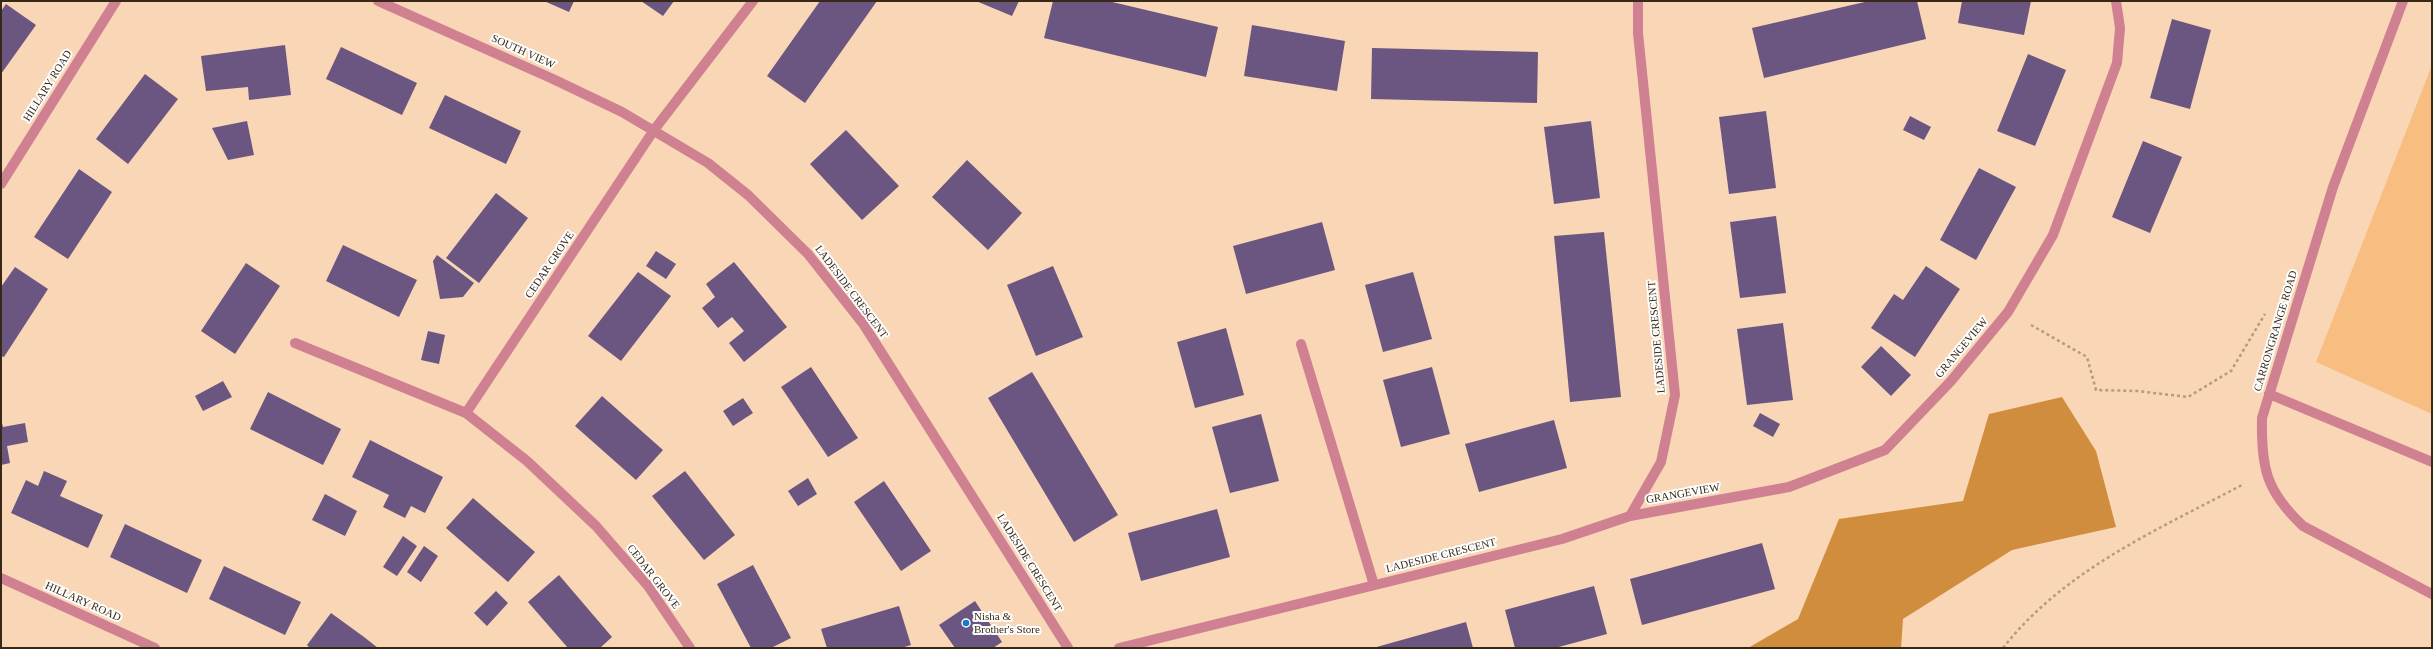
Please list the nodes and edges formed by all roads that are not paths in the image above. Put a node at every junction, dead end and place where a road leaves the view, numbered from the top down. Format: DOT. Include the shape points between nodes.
graph roads {
  1 [pos="116,1"];
  2 [pos="378,1"];
  3 [pos="753,1"];
  4 [pos="1638,1"];
  5 [pos="2116,1"];
  6 [pos="2403,1"];
  7 [pos="654,130"];
  8 [pos="1,184"];
  9 [pos="295,343"];
  10 [pos="1301,344"];
  11 [pos="2269,394"];
  12 [pos="466,413"];
  13 [pos="2432,462"];
  14 [pos="1630,516"];
  15 [pos="1,578"];
  16 [pos="1374,585"];
  17 [pos="2432,594"];
  18 [pos="155,648"];
  19 [pos="690,648"];
  20 [pos="1068,648"];
  21 [pos="1119,648"];
  1 -- 8 [label="street, HILLARY ROAD"];
  2 -- 7 [label="street, SOUTH VIEW" via="553,78"];
  3 -- 7 [label="street"];
  4 -- 14 [label="street, LADESIDE CRESCENT" via="1638,33 1675,395 1661,462"];
  5 -- 14 [label="street, GRANGEVIEW" via="2120,28 2117,63 2053,235 2008,312 1951,381 1885,450 1789,487"];
  6 -- 11 [label="street, CARRONGRANGE ROAD" via="2333,187"];
  7 -- 12 [label="street, CEDAR GROVE"];
  7 -- 20 [label="street, LADESIDE CRESCENT" via="708,163 748,195 808,254 864,324"];
  9 -- 12 [label="street, CEDAR GROVE"];
  10 -- 16 [label="street, LADESIDE CRESCENT"];
  11 -- 13 [label="street"];
  11 -- 17 [label="street, CARRONGRANGE ROAD" via="2262,418 2262,448 2273,492 2287,511 2303,526"];
  12 -- 19 [label="street, CEDAR GROVE" via="527,461 596,526 648,586"];
  14 -- 16 [label="street, LADESIDE CRESCENT" via="1562,539"];
  15 -- 18 [label="street, HILLARY ROAD"];
  16 -- 21 [label="street, LADESIDE CRESCENT"];
}
